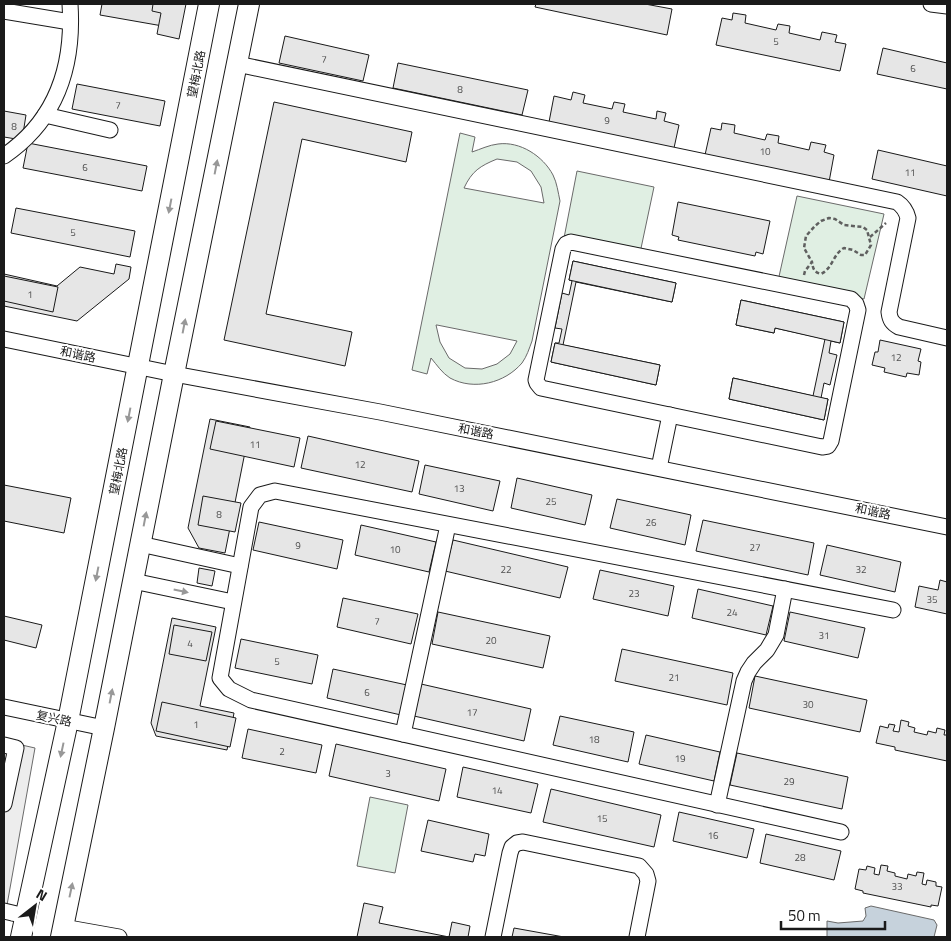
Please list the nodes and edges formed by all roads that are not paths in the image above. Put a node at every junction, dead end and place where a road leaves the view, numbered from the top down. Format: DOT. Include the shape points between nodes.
graph roads {
  1 [pos="70,4"];
  2 [pos="209,4"];
  3 [pos="249,4"];
  4 [pos="931,4"];
  5 [pos="947,6"];
  6 [pos="4,10"];
  7 [pos="70,22"];
  8 [pos="237,64"];
  9 [pos="45,116"];
  10 [pos="110,130"];
  11 [pos="4,156"];
  12 [pos="947,338"];
  13 [pos="4,339"];
  14 [pos="138,367"];
  15 [pos="174,374"];
  16 [pos="670,415"];
  17 [pos="659,468"];
  18 [pos="448,525"];
  19 [pos="947,527"];
  20 [pos="140,544"];
  21 [pos="240,566"];
  22 [pos="133,581"];
  23 [pos="785,589"];
  24 [pos="233,602"];
  25 [pos="893,610"];
  26 [pos="4,707"];
  27 [pos="68,721"];
  28 [pos="104,728"];
  29 [pos="404,734"];
  30 [pos="4,745"];
  31 [pos="4,804"];
  32 [pos="717,805"];
  33 [pos="841,832"];
  34 [pos="4,911"];
  35 [pos="25,916"];
  36 [pos="62,932"];
  37 [pos="21,937"];
  38 [pos="119,937"];
  39 [pos="493,937"];
  40 [pos="637,937"];
  1 -- 7 [label="street"];
  2 -- 14 [label="main road, 望梅北路, one-way"];
  3 -- 8 [label="main road"];
  4 -- 5 [label="street"];
  6 -- 7 [label="street"];
  7 -- 9 [label="street" via="65,71"];
  8 -- 12 [label="street" via="897,202 903,206 908,218 890,319 899,327"];
  15 -- 8 [label="main road, one-way"];
  9 -- 10 [label="street"];
  9 -- 11 [label="street" via="16,148"];
  13 -- 14 [label="street, 和谐路"];
  14 -- 15 [label="street, 和谐路"];
  14 -- 27 [label="main road, 望梅北路, one-way"];
  15 -- 17 [label="street, 和谐路"];
  20 -- 15 [label="main road, one-way"];
  16 -- 16 [label="street" via="541,388 537,384 562,249 566,244 571,242 851,299 856,304 858,310 828,446"];
  16 -- 17 [label="street"];
  17 -- 19 [label="street, 和谐路"];
  18 -- 21 [label="street" via="275,492 260,495 250,508"];
  18 -- 23 [label="street"];
  18 -- 29 [label="street"];
  20 -- 21 [label="street"];
  20 -- 22 [label="main road"];
  21 -- 24 [label="street"];
  22 -- 24 [label="street, one-way"];
  28 -- 22 [label="main road, one-way"];
  23 -- 25 [label="street"];
  23 -- 32 [label="street" via="776,635 744,681"];
  24 -- 29 [label="street" via="220,678 229,689 251,700"];
  26 -- 27 [label="street, 复兴路"];
  27 -- 28 [label="street, 复兴路"];
  27 -- 35 [label="main road, 望梅北路, one-way"];
  36 -- 28 [label="main road, one-way"];
  29 -- 32 [label="street"];
  30 -- 31 [label="street" via="16,748"];
  32 -- 33 [label="street"];
  34 -- 35 [label="street"];
  35 -- 37 [label="main road, 望梅北路"];
  36 -- 38 [label="street"];
  39 -- 40 [label="street" via="510,853 512,847 523,842 638,866 648,881"];
}
